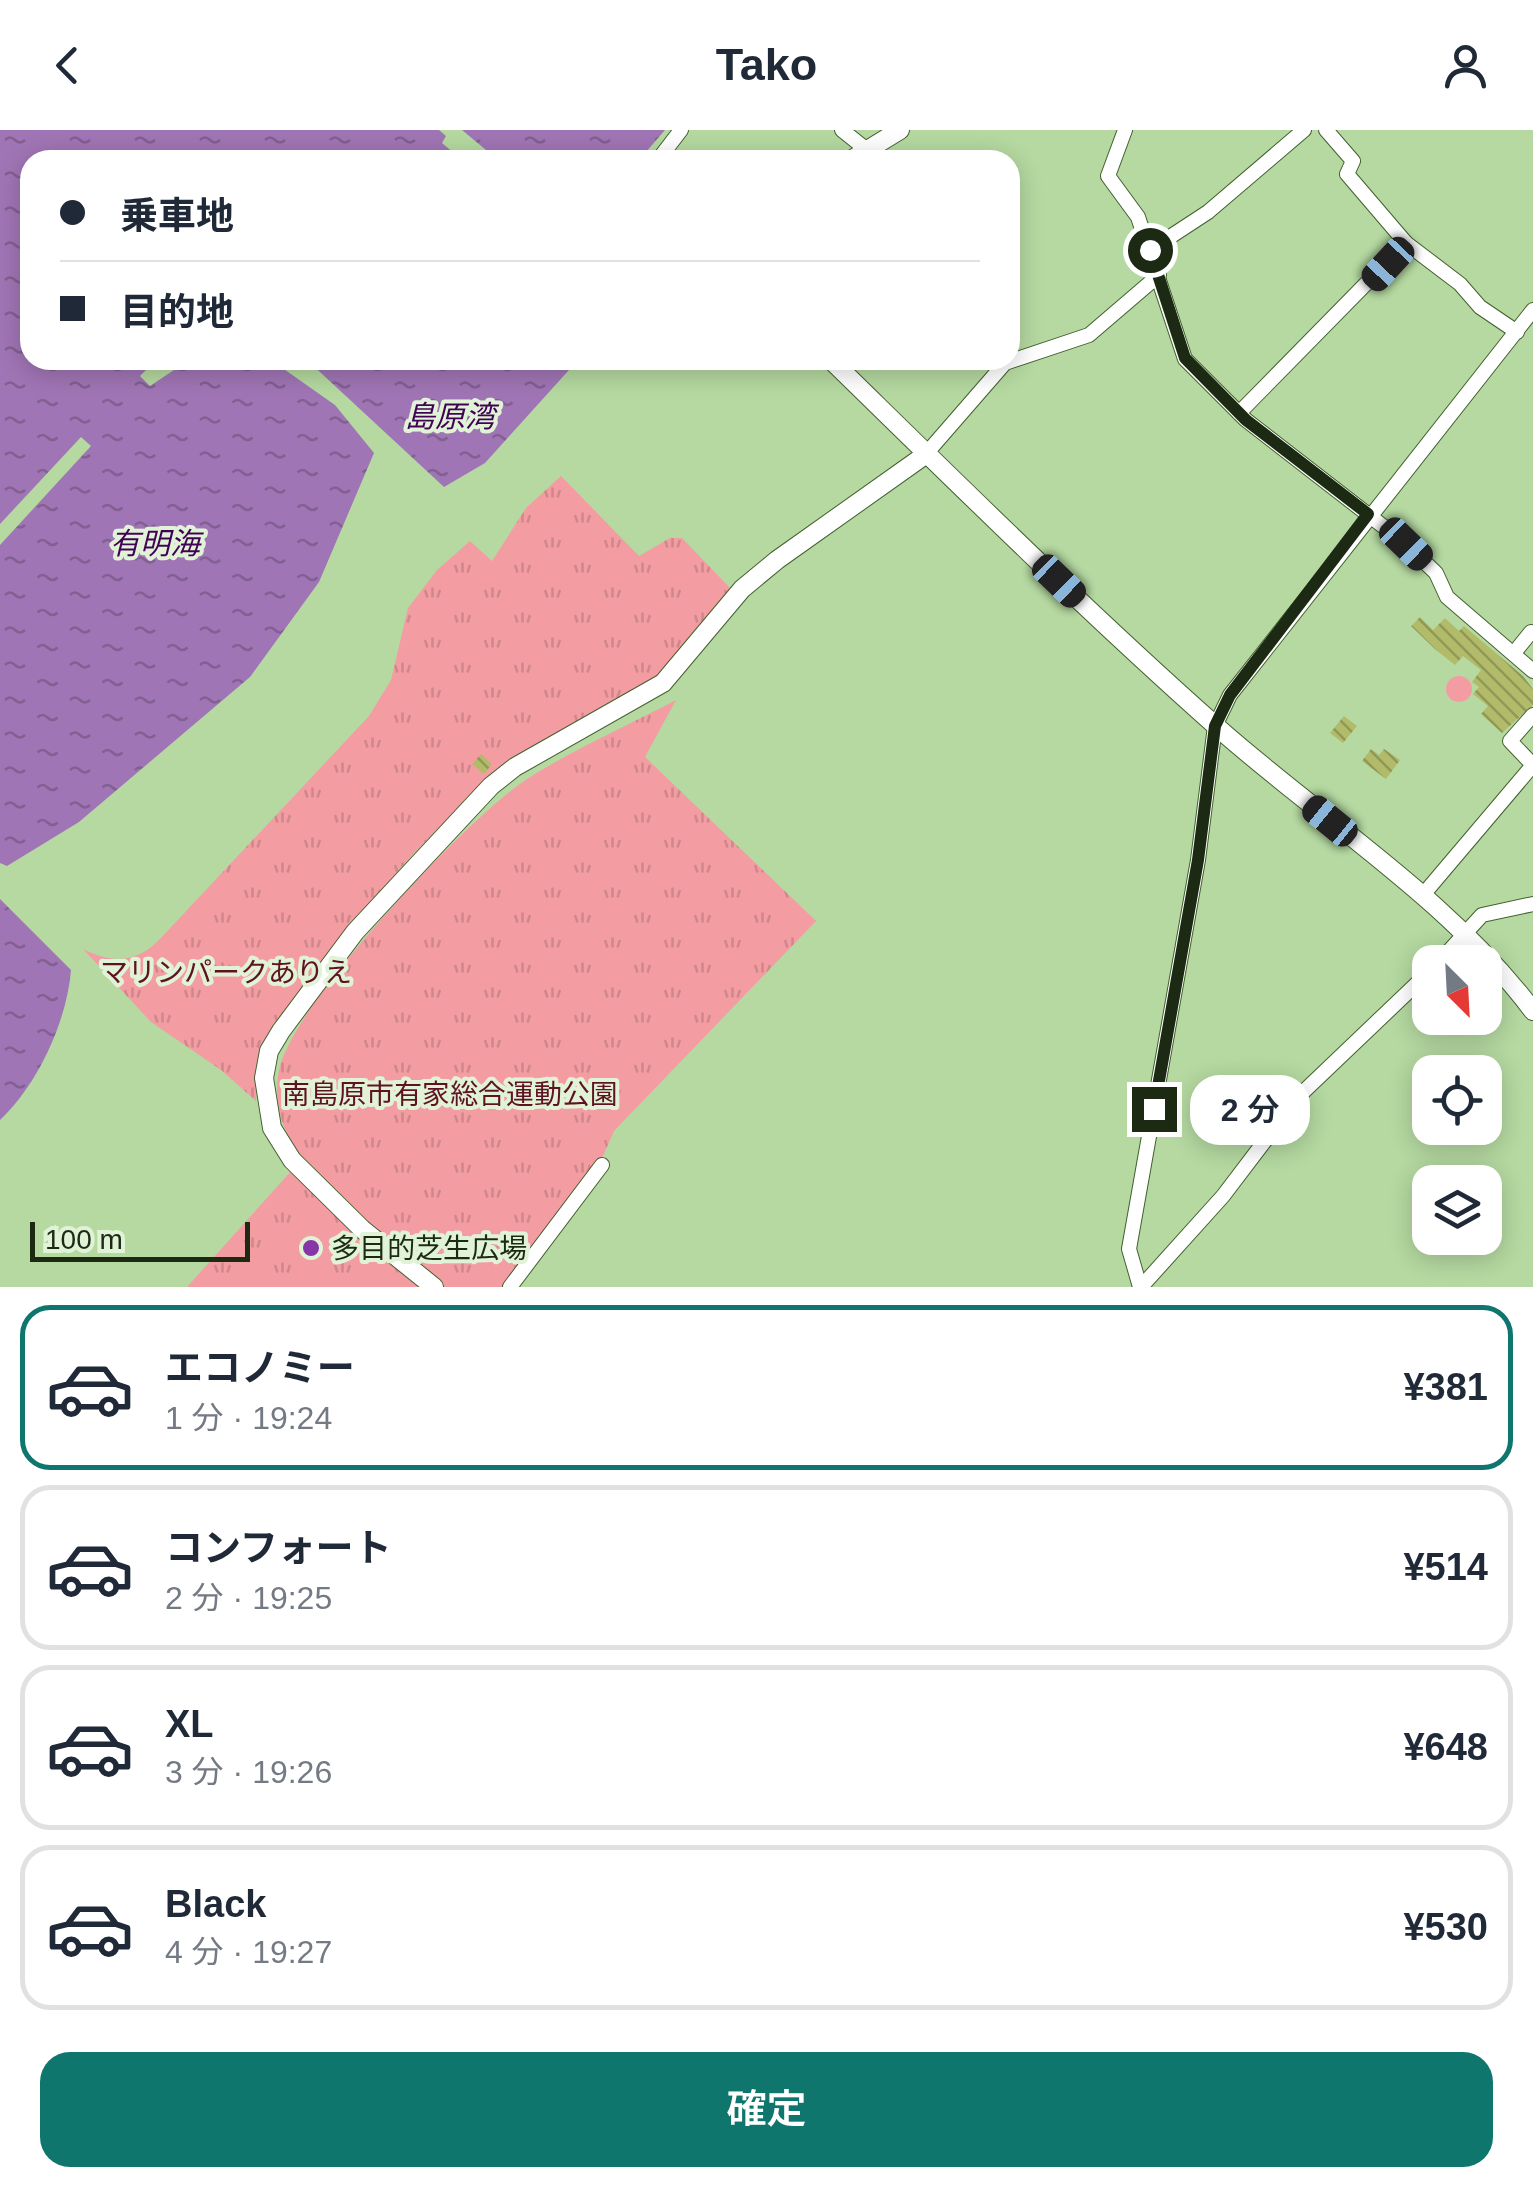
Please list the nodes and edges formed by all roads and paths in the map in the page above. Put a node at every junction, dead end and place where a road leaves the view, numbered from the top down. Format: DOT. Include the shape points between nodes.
graph roads {
  1 [pos="681,130"];
  2 [pos="900,130"];
  3 [pos="1124,130"];
  4 [pos="1304,130"];
  5 [pos="1326,130"];
  6 [pos="666,150"];
  7 [pos="867,150"];
  8 [pos="1406,243"];
  9 [pos="1150,250"];
  10 [pos="1160,276"];
  11 [pos="1533,310"];
  12 [pos="1516,332"];
  13 [pos="1020,358"];
  14 [pos="841,370"];
  15 [pos="1000,370"];
  16 [pos="1238,413"];
  17 [pos="925,455"];
  18 [pos="1368,514"];
  19 [pos="1532,632"];
  20 [pos="1514,653"];
  21 [pos="1533,671"];
  22 [pos="1533,716"];
  23 [pos="1215,726"];
  24 [pos="1422,896"];
  25 [pos="1533,904"];
  26 [pos="1465,930"];
  27 [pos="1452,945"];
  28 [pos="1412,988"];
  29 [pos="1533,1011"];
  30 [pos="602,1165"];
  31 [pos="434,1287"];
  32 [pos="510,1287"];
  33 [pos="1141,1287"];
  1 -- 6 [label="street"];
  2 -- 7 [label="street"];
  3 -- 9 [label="street" via="1108,176 1138,217"];
  4 -- 9 [label="street" via="1208,212"];
  5 -- 8 [label="street" via="1354,161 1348,174"];
  8 -- 12 [label="street"];
  8 -- 16 [label="street"];
  9 -- 10 [label="street"];
  10 -- 13 [label="street" via="1089,335"];
  10 -- 16 [label="street" via="1185,358"];
  11 -- 12 [label="street"];
  12 -- 18 [label="street"];
  14 -- 17 [label="street"];
  15 -- 17 [label="street"];
  16 -- 18 [label="street"];
  17 -- 23 [label="street"];
  17 -- 31 [label="street" via="742,590 664,684 491,786 355,932 275,1040 264,1078 272,1128 292,1160"];
  18 -- 20 [label="street"];
  18 -- 23 [label="street" via="1230,695"];
  19 -- 20 [label="street"];
  20 -- 21 [label="street"];
  22 -- 24 [label="street" via="1510,740 1533,765"];
  23 -- 24 [label="street"];
  23 -- 33 [label="street" via="1129,1249"];
  24 -- 26 [label="street"];
  25 -- 26 [label="street" via="1482,915"];
  26 -- 27 [label="street"];
  26 -- 29 [label="street"];
  28 -- 33 [label="street" via="1299,1096 1223,1196"];
  30 -- 32 [label="street"];
}
